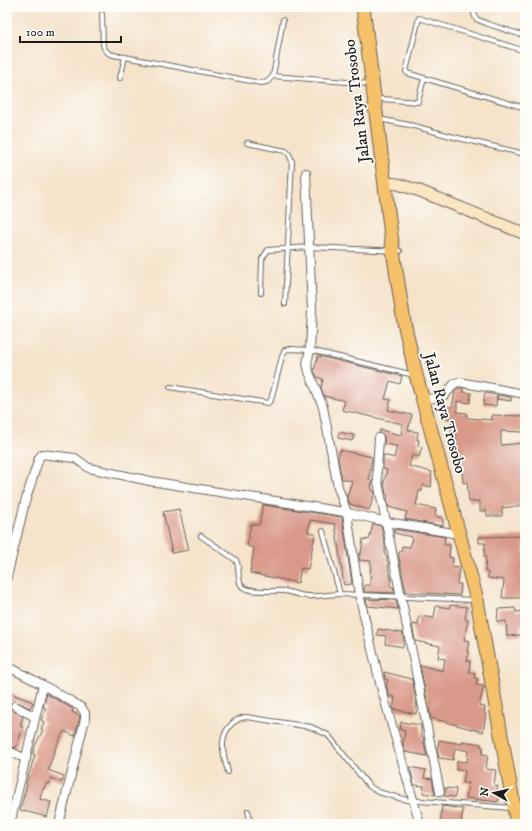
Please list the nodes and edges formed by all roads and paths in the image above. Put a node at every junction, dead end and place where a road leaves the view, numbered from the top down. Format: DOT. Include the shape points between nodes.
graph roads {
  1 [pos="363,7"];
  2 [pos="371,7"];
  3 [pos="475,7"];
  4 [pos="102,14"];
  5 [pos="283,20"];
  6 [pos="525,36"];
  7 [pos="525,51"];
  8 [pos="124,56"];
  9 [pos="273,76"];
  10 [pos="120,78"];
  11 [pos="424,78"];
  12 [pos="373,84"];
  13 [pos="388,100"];
  14 [pos="525,108"];
  15 [pos="390,121"];
  16 [pos="248,143"];
  17 [pos="525,154"];
  18 [pos="306,173"];
  19 [pos="396,184"];
  20 [pos="525,234"];
  21 [pos="309,247"];
  22 [pos="288,248"];
  23 [pos="396,251"];
  24 [pos="261,293"];
  25 [pos="285,304"];
  26 [pos="308,350"];
  27 [pos="416,375"];
  28 [pos="170,387"];
  29 [pos="525,394"];
  30 [pos="435,398"];
  31 [pos="379,438"];
  32 [pos="343,512"];
  33 [pos="387,522"];
  34 [pos="323,531"];
  35 [pos="201,536"];
  36 [pos="462,538"];
  37 [pos="7,577"];
  38 [pos="340,594"];
  39 [pos="356,594"];
  40 [pos="401,596"];
  41 [pos="477,600"];
  42 [pos="7,666"];
  43 [pos="43,685"];
  44 [pos="14,706"];
  45 [pos="35,717"];
  46 [pos="7,750"];
  47 [pos="26,759"];
  48 [pos="228,772"];
  49 [pos="440,792"];
  50 [pos="411,800"];
  51 [pos="514,808"];
  52 [pos="248,811"];
  53 [pos="525,822"];
  54 [pos="316,823"];
  55 [pos="10,824"];
  56 [pos="59,824"];
  57 [pos="251,824"];
  58 [pos="322,824"];
  59 [pos="420,824"];
  60 [pos="517,824"];
  1 -- 12 [label="highway, Jalan Raya Trosobo"];
  2 -- 13 [label="highway, Jalan Raya Trosobo"];
  3 -- 6 [label="lane" via="474,14 479,20"];
  4 -- 8 [label="lane" via="104,50 111,55"];
  5 -- 9 [label="lane"];
  7 -- 11 [label="lane" via="419,18 406,71"];
  8 -- 9 [label="lane" via="261,83 268,82"];
  8 -- 10 [label="lane"];
  9 -- 12 [label="lane"];
  11 -- 13 [label="lane" via="418,102"];
  11 -- 14 [label="lane"];
  12 -- 19 [label="highway, Jalan Raya Trosobo"];
  13 -- 15 [label="highway, Jalan Raya Trosobo"];
  15 -- 17 [label="lane"];
  15 -- 19 [label="highway, Jalan Raya Trosobo"];
  16 -- 22 [label="lane" via="286,151 291,157"];
  18 -- 21 [label="street"];
  19 -- 20 [label="main road" via="450,202"];
  19 -- 23 [label="highway, Jalan Raya Trosobo"];
  21 -- 22 [label="lane"];
  21 -- 23 [label="lane"];
  21 -- 26 [label="street" via="312,310"];
  22 -- 24 [label="lane" via="268,250 265,253 262,259"];
  22 -- 25 [label="lane"];
  23 -- 27 [label="highway, Jalan Raya Trosobo" via="404,322"];
  23 -- 30 [label="highway, Jalan Raya Trosobo" via="411,323"];
  26 -- 27 [label="lane"];
  26 -- 28 [label="lane" via="285,350 268,403"];
  26 -- 32 [label="street" via="308,372 324,407"];
  27 -- 36 [label="highway, Jalan Raya Trosobo"];
  29 -- 30 [label="street" via="459,382 455,383 449,392"];
  30 -- 36 [label="highway, Jalan Raya Trosobo"];
  31 -- 33 [label="street" via="378,482"];
  32 -- 33 [label="street"];
  32 -- 37 [label="street" via="150,481 89,468 75,458 42,454 25,502"];
  32 -- 39 [label="street"];
  33 -- 36 [label="street"];
  33 -- 40 [label="street"];
  34 -- 38 [label="lane"];
  35 -- 38 [label="lane" via="236,560 239,579 244,588 308,596"];
  36 -- 41 [label="highway, Jalan Raya Trosobo"];
  36 -- 53 [label="highway, Jalan Raya Trosobo" via="488,622"];
  38 -- 39 [label="lane"];
  39 -- 40 [label="lane"];
  39 -- 50 [label="street"];
  40 -- 41 [label="lane"];
  40 -- 49 [label="street"];
  41 -- 51 [label="highway, Jalan Raya Trosobo"];
  42 -- 43 [label="street"];
  43 -- 45 [label="street"];
  43 -- 56 [label="street" via="81,707 85,715"];
  44 -- 45 [label="street"];
  45 -- 47 [label="street"];
  46 -- 47 [label="street"];
  47 -- 55 [label="street"];
  48 -- 50 [label="lane" via="223,747 226,731 233,722 246,717 311,727 328,735 369,786 378,792"];
  50 -- 51 [label="lane"];
  50 -- 59 [label="street"];
  51 -- 60 [label="highway, Jalan Raya Trosobo"];
  52 -- 57 [label="lane"];
  54 -- 58 [label="lane"];
}
